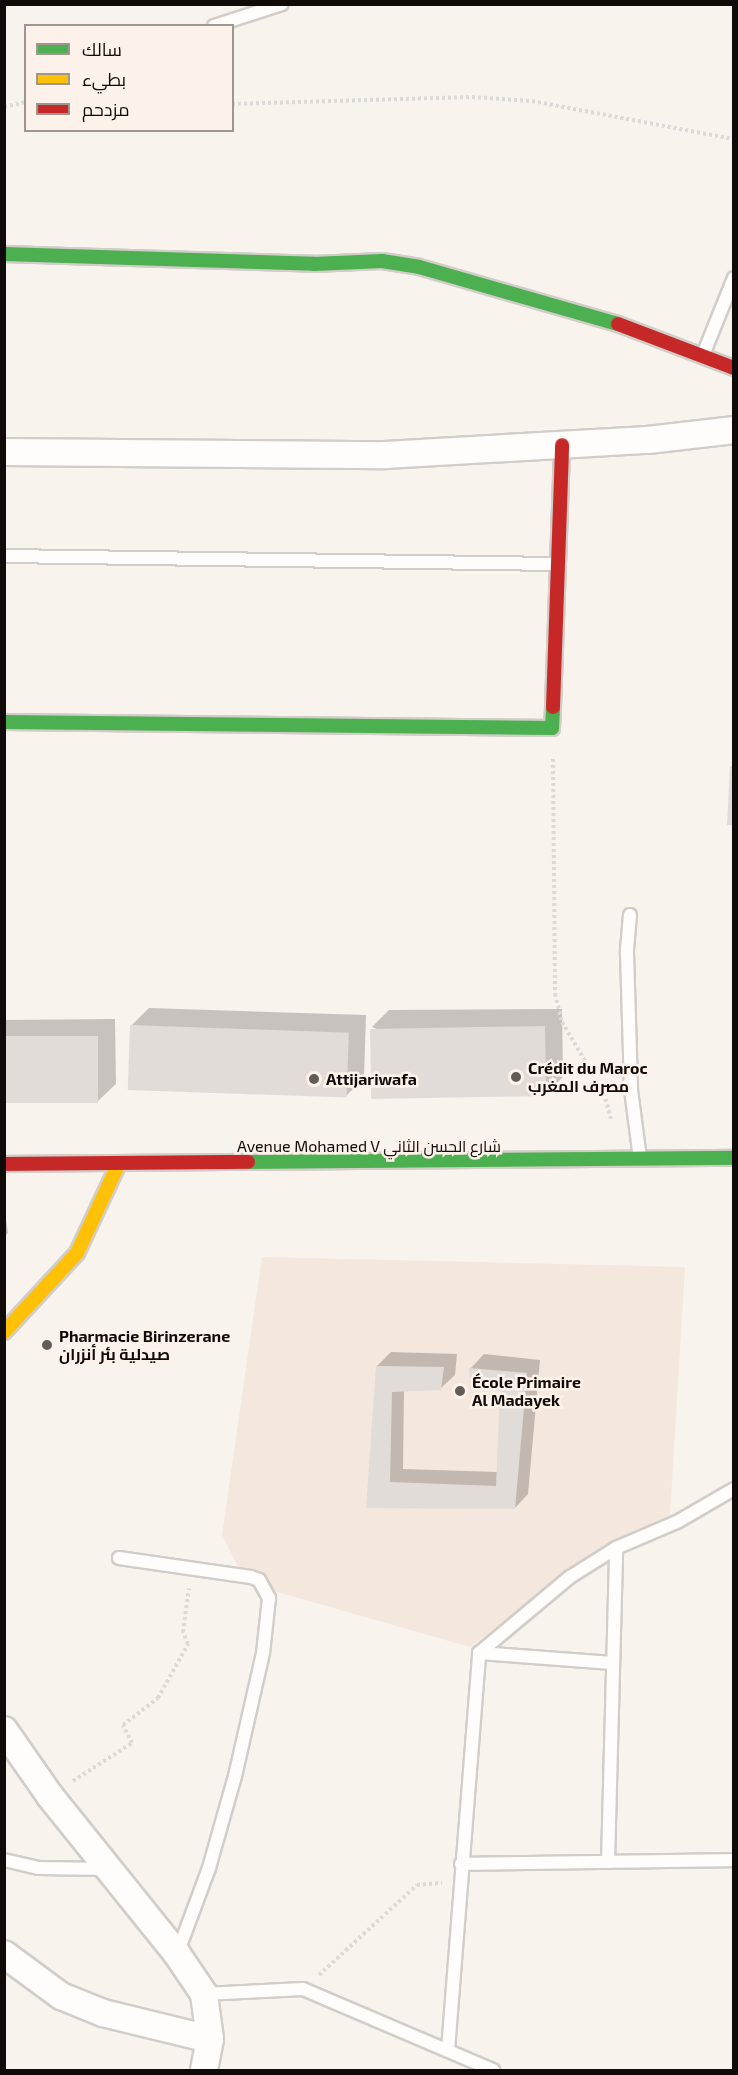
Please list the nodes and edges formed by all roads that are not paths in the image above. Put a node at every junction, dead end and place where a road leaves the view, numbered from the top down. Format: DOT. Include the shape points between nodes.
graph roads {
  1 [pos="282,4"];
  2 [pos="220,24"];
  3 [pos="4,254"];
  4 [pos="734,278"];
  5 [pos="703,356"];
  6 [pos="734,368"];
  7 [pos="734,430"];
  8 [pos="562,445"];
  9 [pos="4,452"];
  10 [pos="4,556"];
  11 [pos="556,564"];
  12 [pos="4,722"];
  13 [pos="630,915"];
  14 [pos="734,1158"];
  15 [pos="640,1159"];
  16 [pos="118,1163"];
  17 [pos="4,1164"];
  18 [pos="4,1332"];
  19 [pos="734,1489"];
  20 [pos="616,1548"];
  21 [pos="119,1558"];
  22 [pos="479,1653"];
  23 [pos="614,1663"];
  24 [pos="4,1730"];
  25 [pos="4,1860"];
  26 [pos="734,1860"];
  27 [pos="608,1862"];
  28 [pos="461,1864"];
  29 [pos="106,1869"];
  30 [pos="4,1954"];
  31 [pos="177,1954"];
  32 [pos="204,1994"];
  33 [pos="210,2039"];
  34 [pos="448,2050"];
  35 [pos="204,2070"];
  36 [pos="493,2070"];
  1 -- 2 [label="lane"];
  3 -- 5 [label="street" via="314,264 382,261 419,267 621,325"];
  4 -- 5 [label="lane"];
  5 -- 6 [label="street"];
  7 -- 8 [label="street"];
  8 -- 9 [label="street" via="385,455"];
  8 -- 11 [label="street"];
  10 -- 11 [label="lane"];
  11 -- 12 [label="street" via="552,728"];
  13 -- 15 [label="lane" via="627,953 631,1090"];
  14 -- 15 [label="street, Avenue Mohamed V شارع الحسن الثاني"];
  15 -- 16 [label="street, Avenue Mohamed V شارع الحسن الثاني"];
  16 -- 17 [label="street, Avenue Mohamed V شارع الحسن الثاني"];
  16 -- 18 [label="street" via="77,1253"];
  19 -- 20 [label="lane" via="677,1522"];
  20 -- 22 [label="lane" via="570,1577"];
  20 -- 23 [label="lane"];
  21 -- 31 [label="lane" via="251,1577 259,1581 270,1598 263,1653 235,1776 209,1868"];
  22 -- 23 [label="lane"];
  22 -- 28 [label="lane"];
  23 -- 27 [label="lane"];
  24 -- 29 [label="street"];
  25 -- 29 [label="lane" via="39,1868"];
  26 -- 27 [label="lane"];
  27 -- 28 [label="lane"];
  28 -- 34 [label="lane"];
  29 -- 31 [label="street"];
  30 -- 33 [label="street" via="61,1996 103,2013"];
  31 -- 32 [label="street"];
  32 -- 33 [label="street"];
  32 -- 34 [label="lane" via="303,1989"];
  33 -- 35 [label="street"];
  34 -- 36 [label="lane"];
}
